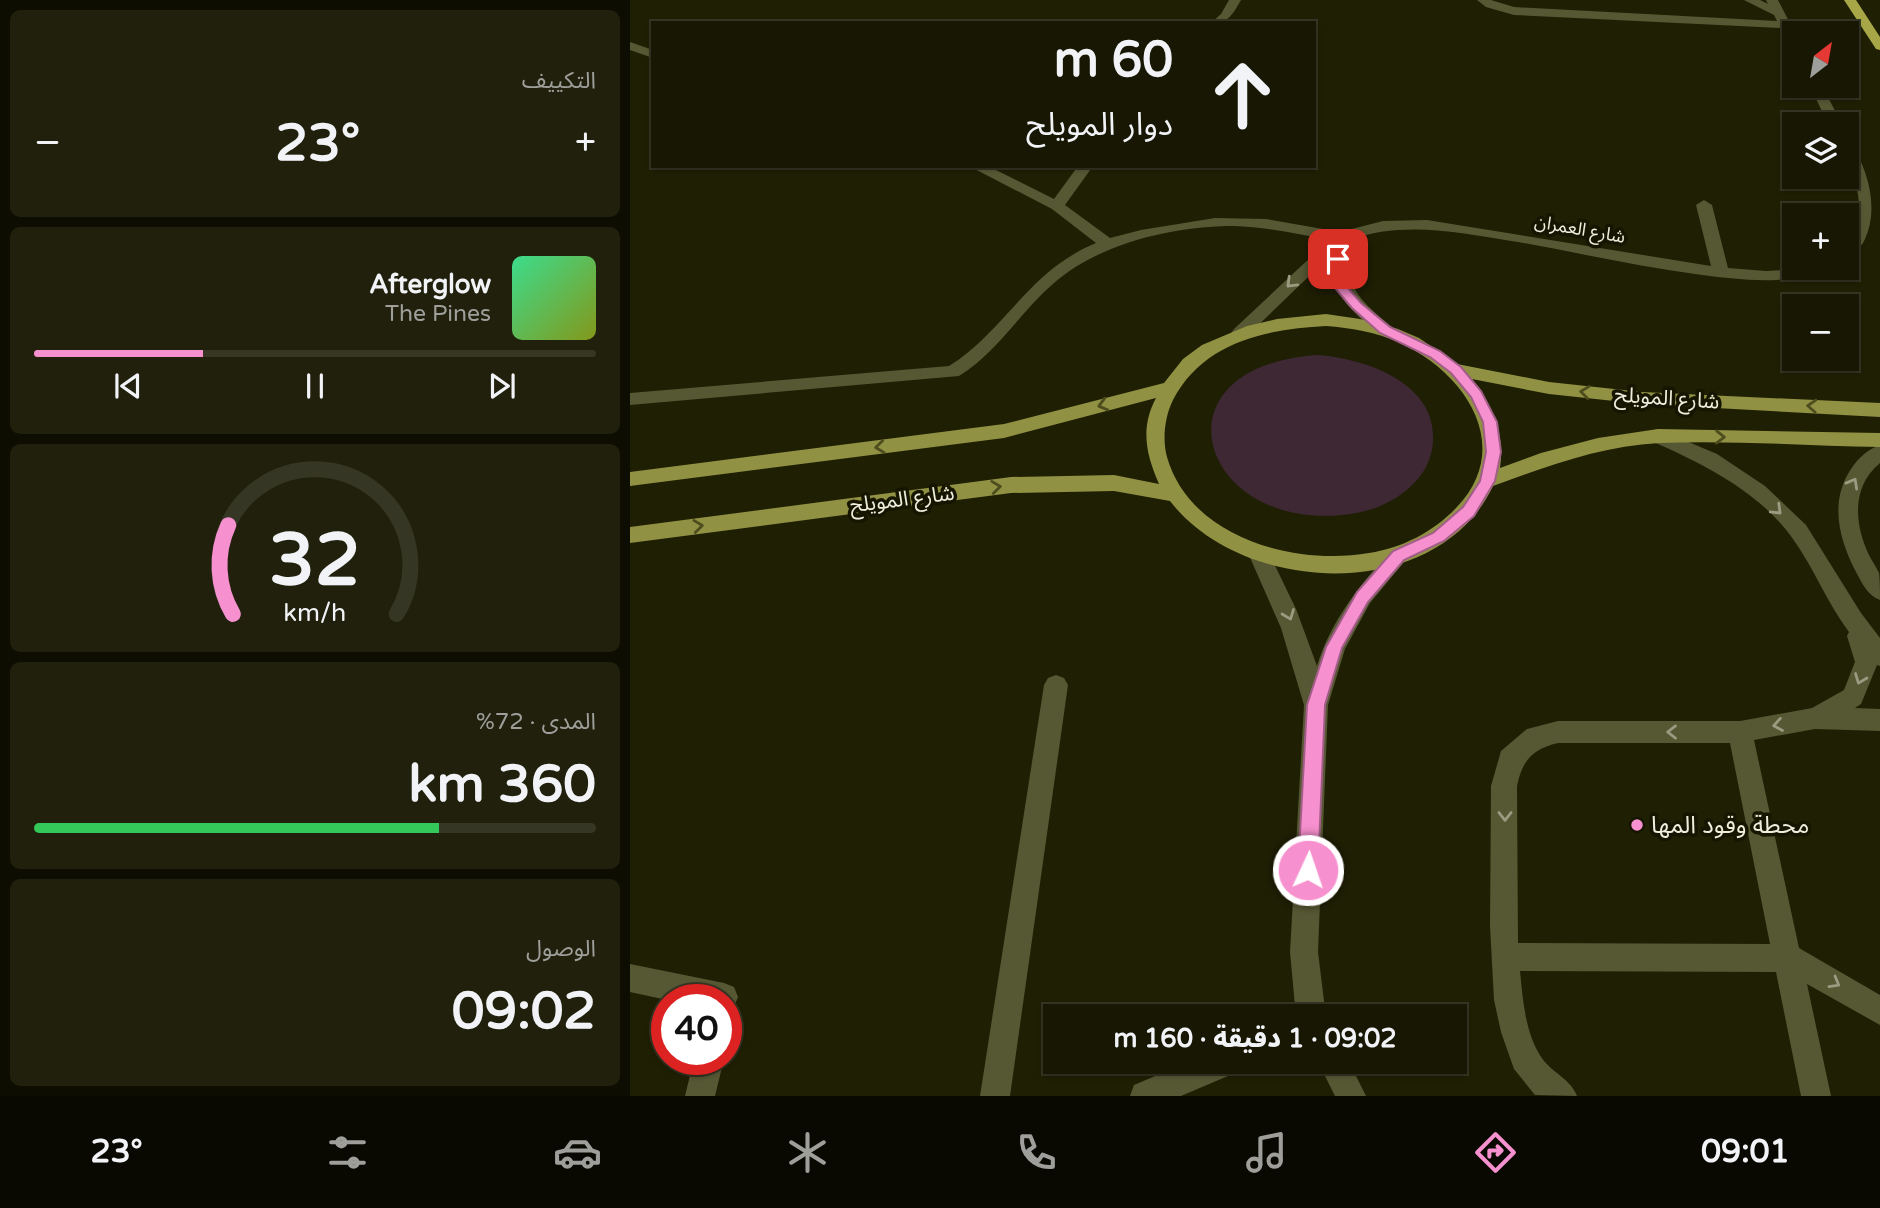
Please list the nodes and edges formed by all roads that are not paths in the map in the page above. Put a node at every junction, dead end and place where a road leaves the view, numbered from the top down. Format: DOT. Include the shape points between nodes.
graph roads {
  1 [pos="1236,0"];
  2 [pos="1483,0"];
  3 [pos="1750,0"];
  4 [pos="1772,0"];
  5 [pos="1850,0"];
  6 [pos="1782,19"];
  7 [pos="1220,21"];
  8 [pos="630,46"];
  9 [pos="1880,46"];
  10 [pos="651,53"];
  11 [pos="980,168"];
  12 [pos="1085,168"];
  13 [pos="1859,171"];
  14 [pos="1704,205"];
  15 [pos="1058,206"];
  16 [pos="1341,237"];
  17 [pos="1106,243"];
  18 [pos="1859,244"];
  19 [pos="1721,272"];
  20 [pos="1782,276"];
  21 [pos="1385,330"];
  22 [pos="1240,333"];
  23 [pos="1456,370"];
  24 [pos="1169,388"];
  25 [pos="630,399"];
  26 [pos="1880,410"];
  27 [pos="1658,436"];
  28 [pos="1880,440"];
  29 [pos="1880,452"];
  30 [pos="630,479"];
  31 [pos="1487,481"];
  32 [pos="1174,494"];
  33 [pos="630,535"];
  34 [pos="1259,554"];
  35 [pos="1399,555"];
  36 [pos="1880,591"];
  37 [pos="1853,620"];
  38 [pos="1880,656"];
  39 [pos="1056,685"];
  40 [pos="1316,705"];
  41 [pos="1815,718"];
  42 [pos="1880,720"];
  43 [pos="1740,732"];
  44 [pos="1506,957"];
  45 [pos="1789,958"];
  46 [pos="630,978"];
  47 [pos="660,984"];
  48 [pos="1310,1004"];
  49 [pos="1880,1011"];
  50 [pos="1196,1074"];
  51 [pos="1339,1074"];
  52 [pos="705,1075"];
  53 [pos="700,1096"];
  54 [pos="995,1096"];
  55 [pos="1145,1096"];
  56 [pos="1351,1096"];
  57 [pos="1562,1096"];
  58 [pos="1816,1096"];
  1 -- 7 [label="street"];
  2 -- 6 [label="street" via="1514,11"];
  3 -- 6 [label="street"];
  4 -- 6 [label="street"];
  5 -- 9 [label="highway"];
  8 -- 10 [label="street"];
  11 -- 15 [label="street"];
  12 -- 15 [label="street"];
  13 -- 18 [label="street" via="1877,206 1874,229"];
  14 -- 19 [label="street"];
  15 -- 17 [label="street"];
  16 -- 17 [label="street" via="1282,226 1220,222"];
  16 -- 19 [label="street, شارع العمران" via="1396,223 1450,226"];
  16 -- 21 [label="street" via="1341,288"];
  16 -- 22 [label="street, شارع العمران, one-way"];
  17 -- 25 [label="street" via="1074,259 1046,281 972,362 953,372"];
  19 -- 20 [label="street, شارع العمران"];
  21 -- 22 [label="main road" via="1356,323 1297,321"];
  21 -- 23 [label="main road" via="1435,354"];
  22 -- 24 [label="main road" via="1195,359"];
  26 -- 23 [label="main road, شارع المويلح, one-way" via="1642,398"];
  23 -- 31 [label="main road" via="1490,422 1493,452"];
  24 -- 30 [label="main road, one-way" via="1004,431"];
  24 -- 32 [label="main road" via="1155,422 1157,458"];
  27 -- 28 [label="main road, شارع المويلح, one-way"];
  27 -- 31 [label="main road, شارع المويلح" via="1575,451"];
  27 -- 37 [label="street, one-way" via="1710,459 1758,491 1798,531"];
  36 -- 29 [label="street, one-way" via="1849,535 1847,493 1865,461"];
  31 -- 35 [label="main road" via="1469,511 1438,537"];
  33 -- 32 [label="main road, شارع المويلح, one-way" via="1012,485 1114,483"];
  32 -- 34 [label="main road" via="1195,518"];
  34 -- 35 [label="main road" via="1306,564 1353,564"];
  34 -- 40 [label="street, one-way" via="1297,637"];
  35 -- 40 [label="street" via="1362,597 1334,647"];
  37 -- 38 [label="street"];
  37 -- 41 [label="street, one-way" via="1866,662 1853,698"];
  39 -- 54 [label="street"];
  40 -- 48 [label="street" via="1304,952"];
  41 -- 42 [label="street"];
  41 -- 43 [label="street, one-way"];
  43 -- 44 [label="street, one-way" via="1558,733 1536,737 1510,759 1504,786"];
  43 -- 45 [label="street"];
  44 -- 45 [label="street"];
  44 -- 57 [label="street" via="1513,1026 1525,1060 1548,1088"];
  45 -- 49 [label="street, one-way"];
  45 -- 58 [label="street"];
  46 -- 47 [label="street"];
  50 -- 55 [label="street"];
  51 -- 56 [label="street"];
  52 -- 53 [label="street"];
}
